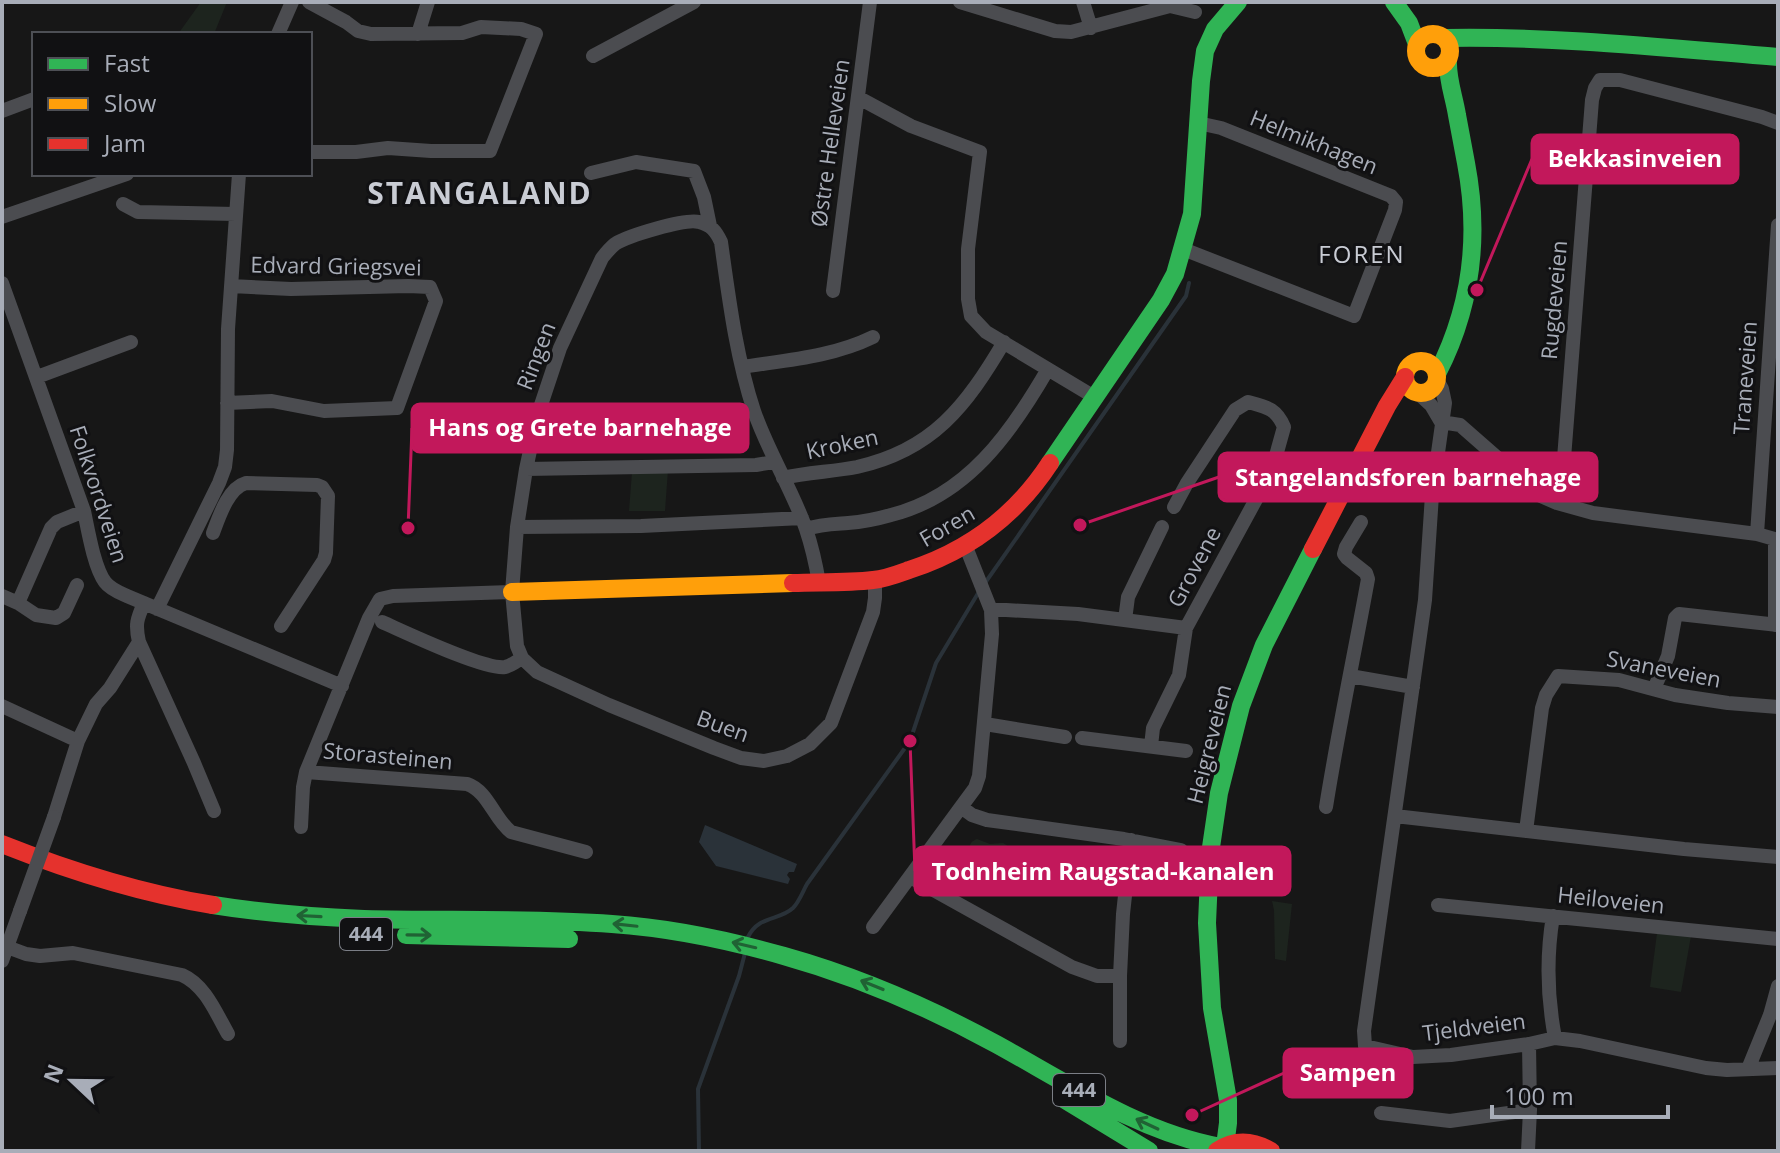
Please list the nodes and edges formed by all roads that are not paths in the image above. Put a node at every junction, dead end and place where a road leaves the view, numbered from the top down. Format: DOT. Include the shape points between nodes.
graph roads {
  1 [pos="292,2"];
  2 [pos="309,2"];
  3 [pos="428,2"];
  4 [pos="694,2"];
  5 [pos="870,2"];
  6 [pos="960,2"];
  7 [pos="1083,2"];
  8 [pos="1238,2"];
  9 [pos="1394,2"];
  10 [pos="1410,2"];
  11 [pos="1196,7"];
  12 [pos="1091,28"];
  13 [pos="1215,29"];
  14 [pos="279,32"];
  15 [pos="418,34"];
  16 [pos="1417,44"];
  17 [pos="1444,47"];
  18 [pos="593,56"];
  19 [pos="1778,57"];
  20 [pos="1429,68"];
  21 [pos="859,98"];
  22 [pos="32,100"];
  23 [pos="2,111"];
  24 [pos="1198,123"];
  25 [pos="1778,123"];
  26 [pos="1458,132"];
  27 [pos="312,152"];
  28 [pos="591,173"];
  29 [pos="121,176"];
  30 [pos="239,176"];
  31 [pos="123,204"];
  32 [pos="236,214"];
  33 [pos="2,217"];
  34 [pos="1778,225"];
  35 [pos="710,226"];
  36 [pos="1183,249"];
  37 [pos="2,283"];
  38 [pos="231,286"];
  39 [pos="833,291"];
  40 [pos="1457,325"];
  41 [pos="873,337"];
  42 [pos="131,342"];
  43 [pos="1004,342"];
  44 [pos="1422,360"];
  45 [pos="742,367"];
  46 [pos="1048,369"];
  47 [pos="37,377"];
  48 [pos="1437,377"];
  49 [pos="1413,387"];
  50 [pos="1096,398"];
  51 [pos="227,403"];
  52 [pos="1441,422"];
  53 [pos="774,462"];
  54 [pos="526,469"];
  55 [pos="783,478"];
  56 [pos="1557,503"];
  57 [pos="1174,507"];
  58 [pos="84,511"];
  59 [pos="1361,522"];
  60 [pos="804,523"];
  61 [pos="517,527"];
  62 [pos="1162,527"];
  63 [pos="213,533"];
  64 [pos="1757,534"];
  65 [pos="1776,540"];
  66 [pos="966,547"];
  67 [pos="875,580"];
  68 [pos="819,583"];
  69 [pos="77,585"];
  70 [pos="512,592"];
  71 [pos="2,596"];
  72 [pos="18,603"];
  73 [pos="151,606"];
  74 [pos="991,610"];
  75 [pos="1125,620"];
  76 [pos="382,622"];
  77 [pos="1776,625"];
  78 [pos="281,626"];
  79 [pos="1186,628"];
  80 [pos="139,642"];
  81 [pos="522,658"];
  82 [pos="1350,676"];
  83 [pos="342,686"];
  84 [pos="1413,687"];
  85 [pos="1654,689"];
  86 [pos="2,706"];
  87 [pos="1778,707"];
  88 [pos="985,724"];
  89 [pos="1065,737"];
  90 [pos="1082,738"];
  91 [pos="78,741"];
  92 [pos="1151,746"];
  93 [pos="1186,751"];
  94 [pos="306,772"];
  95 [pos="961,807"];
  96 [pos="1326,807"];
  97 [pos="214,811"];
  98 [pos="1395,816"];
  99 [pos="301,827"];
  100 [pos="1526,831"];
  101 [pos="1131,840"];
  102 [pos="2,844"];
  103 [pos="1181,850"];
  104 [pos="586,852"];
  105 [pos="1778,857"];
  106 [pos="2,860"];
  107 [pos="910,877"];
  108 [pos="1438,905"];
  109 [pos="1553,916"];
  110 [pos="873,927"];
  111 [pos="1778,939"];
  112 [pos="700,944"];
  113 [pos="4,954"];
  114 [pos="783,963"];
  115 [pos="1120,976"];
  116 [pos="1778,986"];
  117 [pos="228,1034"];
  118 [pos="1555,1038"];
  119 [pos="1120,1041"];
  120 [pos="1529,1044"];
  121 [pos="1778,1068"];
  122 [pos="1748,1069"];
  123 [pos="1228,1100"];
  124 [pos="1530,1110"];
  125 [pos="1381,1113"];
  126 [pos="1221,1148"];
  127 [pos="1266,1148"];
  128 [pos="1149,1151"];
  129 [pos="1528,1151"];
  1 -- 14 [label="street"];
  2 -- 15 [label="street" via="358,31"];
  3 -- 15 [label="street"];
  4 -- 18 [label="street"];
  5 -- 21 [label="street, Østre Helleveien"];
  6 -- 12 [label="street" via="1055,31"];
  7 -- 12 [label="street"];
  8 -- 13 [label="main road, Foren"];
  9 -- 16 [label="main road"];
  10 -- 17 [label="main road"];
  11 -- 12 [label="street" via="1170,6"];
  11 -- 13 [label="street"];
  13 -- 24 [label="main road, Foren" via="1205,51"];
  15 -- 27 [label="street" via="481,27 536,34 490,151"];
  16 -- 17 [label="main road" via="1424,36"];
  16 -- 20 [label="main road" via="1417,59"];
  17 -- 19 [label="main road" via="1496,37"];
  17 -- 20 [label="main road" via="1439,67"];
  17 -- 26 [label="main road, Heigreveien"];
  20 -- 26 [label="main road, Heigreveien"];
  21 -- 39 [label="street, Østre Helleveien"];
  21 -- 43 [label="street" via="911,126 980,152 968,249 968,299 978,326"];
  22 -- 23 [label="street"];
  24 -- 36 [label="main road, Foren" via="1192,214"];
  24 -- 36 [label="street, Helmikhagen" via="1235,133 1396,202 1354,316"];
  25 -- 56 [label="street, Rugdeveien" via="1609,79 1600,80 1595,88"];
  26 -- 40 [label="main road, Heigreveien" via="1473,226 1470,275"];
  28 -- 35 [label="street" via="636,162 694,171"];
  29 -- 33 [label="street"];
  30 -- 32 [label="street, Edvard Griegsvei"];
  31 -- 32 [label="street" via="138,212"];
  32 -- 38 [label="street, Edvard Griegsvei"];
  34 -- 64 [label="street, Traneveien"];
  35 -- 45 [label="street" via="721,242"];
  35 -- 54 [label="street, Ringen" via="686,221 625,239 602,258 560,348"];
  36 -- 50 [label="main road, Foren" via="1161,300"];
  37 -- 47 [label="street, Folkvordveien"];
  38 -- 51 [label="street, Edvard Griegsvei"];
  38 -- 51 [label="street, Edvard Griegsvei" via="419,286 430,287 436,301 397,408 324,411 272,401"];
  40 -- 44 [label="main road, Heigreveien"];
  40 -- 48 [label="main road, Heigreveien"];
  41 -- 45 [label="street" via="836,352"];
  42 -- 47 [label="street"];
  43 -- 46 [label="street"];
  43 -- 55 [label="street, Kroken" via="957,411 915,445 857,467"];
  44 -- 48 [label="main road" via="1430,363"];
  44 -- 49 [label="main road, Heigreveien" via="1410,365"];
  45 -- 53 [label="street"];
  46 -- 50 [label="street"];
  46 -- 60 [label="street, Foren" via="996,448 943,494 891,515 852,523"];
  47 -- 58 [label="street, Folkvordveien"];
  48 -- 49 [label="main road, Heigreveien" via="1430,390"];
  48 -- 52 [label="street" via="1445,403"];
  49 -- 52 [label="street"];
  49 -- 123 [label="main road, Heigreveien" via="1387,406 1264,645 1225,764 1210,854 1207,923 1211,994"];
  50 -- 66 [label="main road, Foren" via="1018,505"];
  51 -- 73 [label="street, Edvard Griegsvei" via="225,467"];
  52 -- 56 [label="street" via="1460,425 1541,496"];
  52 -- 84 [label="street"];
  53 -- 54 [label="street"];
  53 -- 55 [label="street"];
  54 -- 61 [label="street, Ringen"];
  55 -- 60 [label="street"];
  56 -- 64 [label="street" via="1593,513"];
  57 -- 79 [label="street, Grovene" via="1180,480 1235,410 1248,402 1279,416 1284,427 1272,470"];
  58 -- 72 [label="street" via="51,528"];
  58 -- 73 [label="street, Folkvordveien" via="104,582"];
  59 -- 82 [label="street" via="1344,554 1368,579"];
  60 -- 61 [label="street, Foren"];
  60 -- 68 [label="street"];
  61 -- 70 [label="street, Ringen"];
  62 -- 75 [label="street" via="1128,597"];
  63 -- 78 [label="street" via="239,485 317,485 326,491 324,560"];
  64 -- 65 [label="street"];
  65 -- 77 [label="street"];
  66 -- 67 [label="main road, Foren" via="935,563"];
  66 -- 74 [label="street"];
  67 -- 68 [label="main road, Foren"];
  67 -- 81 [label="street, Buen" via="873,612 831,723 810,744 787,756 741,758 609,705 537,672"];
  68 -- 70 [label="main road, Foren"];
  69 -- 72 [label="street" via="64,613 56,618 36,615"];
  70 -- 81 [label="street"];
  70 -- 83 [label="street, Foren" via="380,599"];
  71 -- 72 [label="street"];
  73 -- 80 [label="street" via="137,619"];
  73 -- 83 [label="street, Folkvordveien"];
  74 -- 75 [label="street, Grovene"];
  74 -- 88 [label="street"];
  75 -- 79 [label="street, Grovene"];
  76 -- 81 [label="street" via="491,665 505,667"];
  77 -- 85 [label="street" via="1679,614"];
  79 -- 92 [label="street, Grovene" via="1179,675 1153,728"];
  80 -- 91 [label="street" via="96,704"];
  80 -- 97 [label="street"];
  82 -- 84 [label="street"];
  82 -- 96 [label="street"];
  83 -- 94 [label="street"];
  84 -- 98 [label="street"];
  85 -- 87 [label="street, Svaneveien"];
  85 -- 100 [label="street, Svaneveien" via="1619,680 1558,676 1542,708"];
  86 -- 91 [label="street"];
  88 -- 89 [label="street"];
  88 -- 95 [label="street" via="979,776"];
  90 -- 92 [label="street"];
  91 -- 113 [label="street, bridge"];
  92 -- 93 [label="street"];
  94 -- 99 [label="street"];
  94 -- 104 [label="street, Storasteinen" via="467,784 481,792 511,832"];
  95 -- 101 [label="street" via="987,820"];
  95 -- 107 [label="street"];
  98 -- 100 [label="street"];
  98 -- 120 [label="street, Tjeldveien" via="1365,1046 1413,1057"];
  100 -- 105 [label="street"];
  101 -- 103 [label="street"];
  101 -- 115 [label="street"];
  112 -- 102 [label="main road, 444, one-way" via="612,924 340,918 230,908 120,885"];
  106 -- 112 [label="main road, 444, one-way" via="122,902 243,926 316,934"];
  107 -- 110 [label="street"];
  107 -- 115 [label="street" via="1072,967 1097,976"];
  108 -- 109 [label="street, Heiloveien"];
  109 -- 111 [label="street, Heiloveien"];
  109 -- 118 [label="street, Tjeldveien" via="1547,950"];
  112 -- 114 [label="main road, 444"];
  113 -- 117 [label="street" via="73,953 182,975 202,990"];
  126 -- 114 [label="main road, 444, one-way" via="1153,1127 900,996 842,973"];
  114 -- 128 [label="main road, 444" via="969,1047"];
  115 -- 119 [label="street"];
  116 -- 122 [label="street"];
  118 -- 120 [label="street, Tjeldveien"];
  118 -- 122 [label="street, Tjeldveien" via="1706,1068"];
  120 -- 124 [label="street"];
  121 -- 122 [label="street, Tjeldveien"];
  123 -- 126 [label="main road, Heigreveien"];
  123 -- 127 [label="main road, Heigreveien" via="1241,1123"];
  124 -- 125 [label="street" via="1450,1121"];
  124 -- 129 [label="street"];
  126 -- 127 [label="main road, 444" via="1243,1141"];
}
